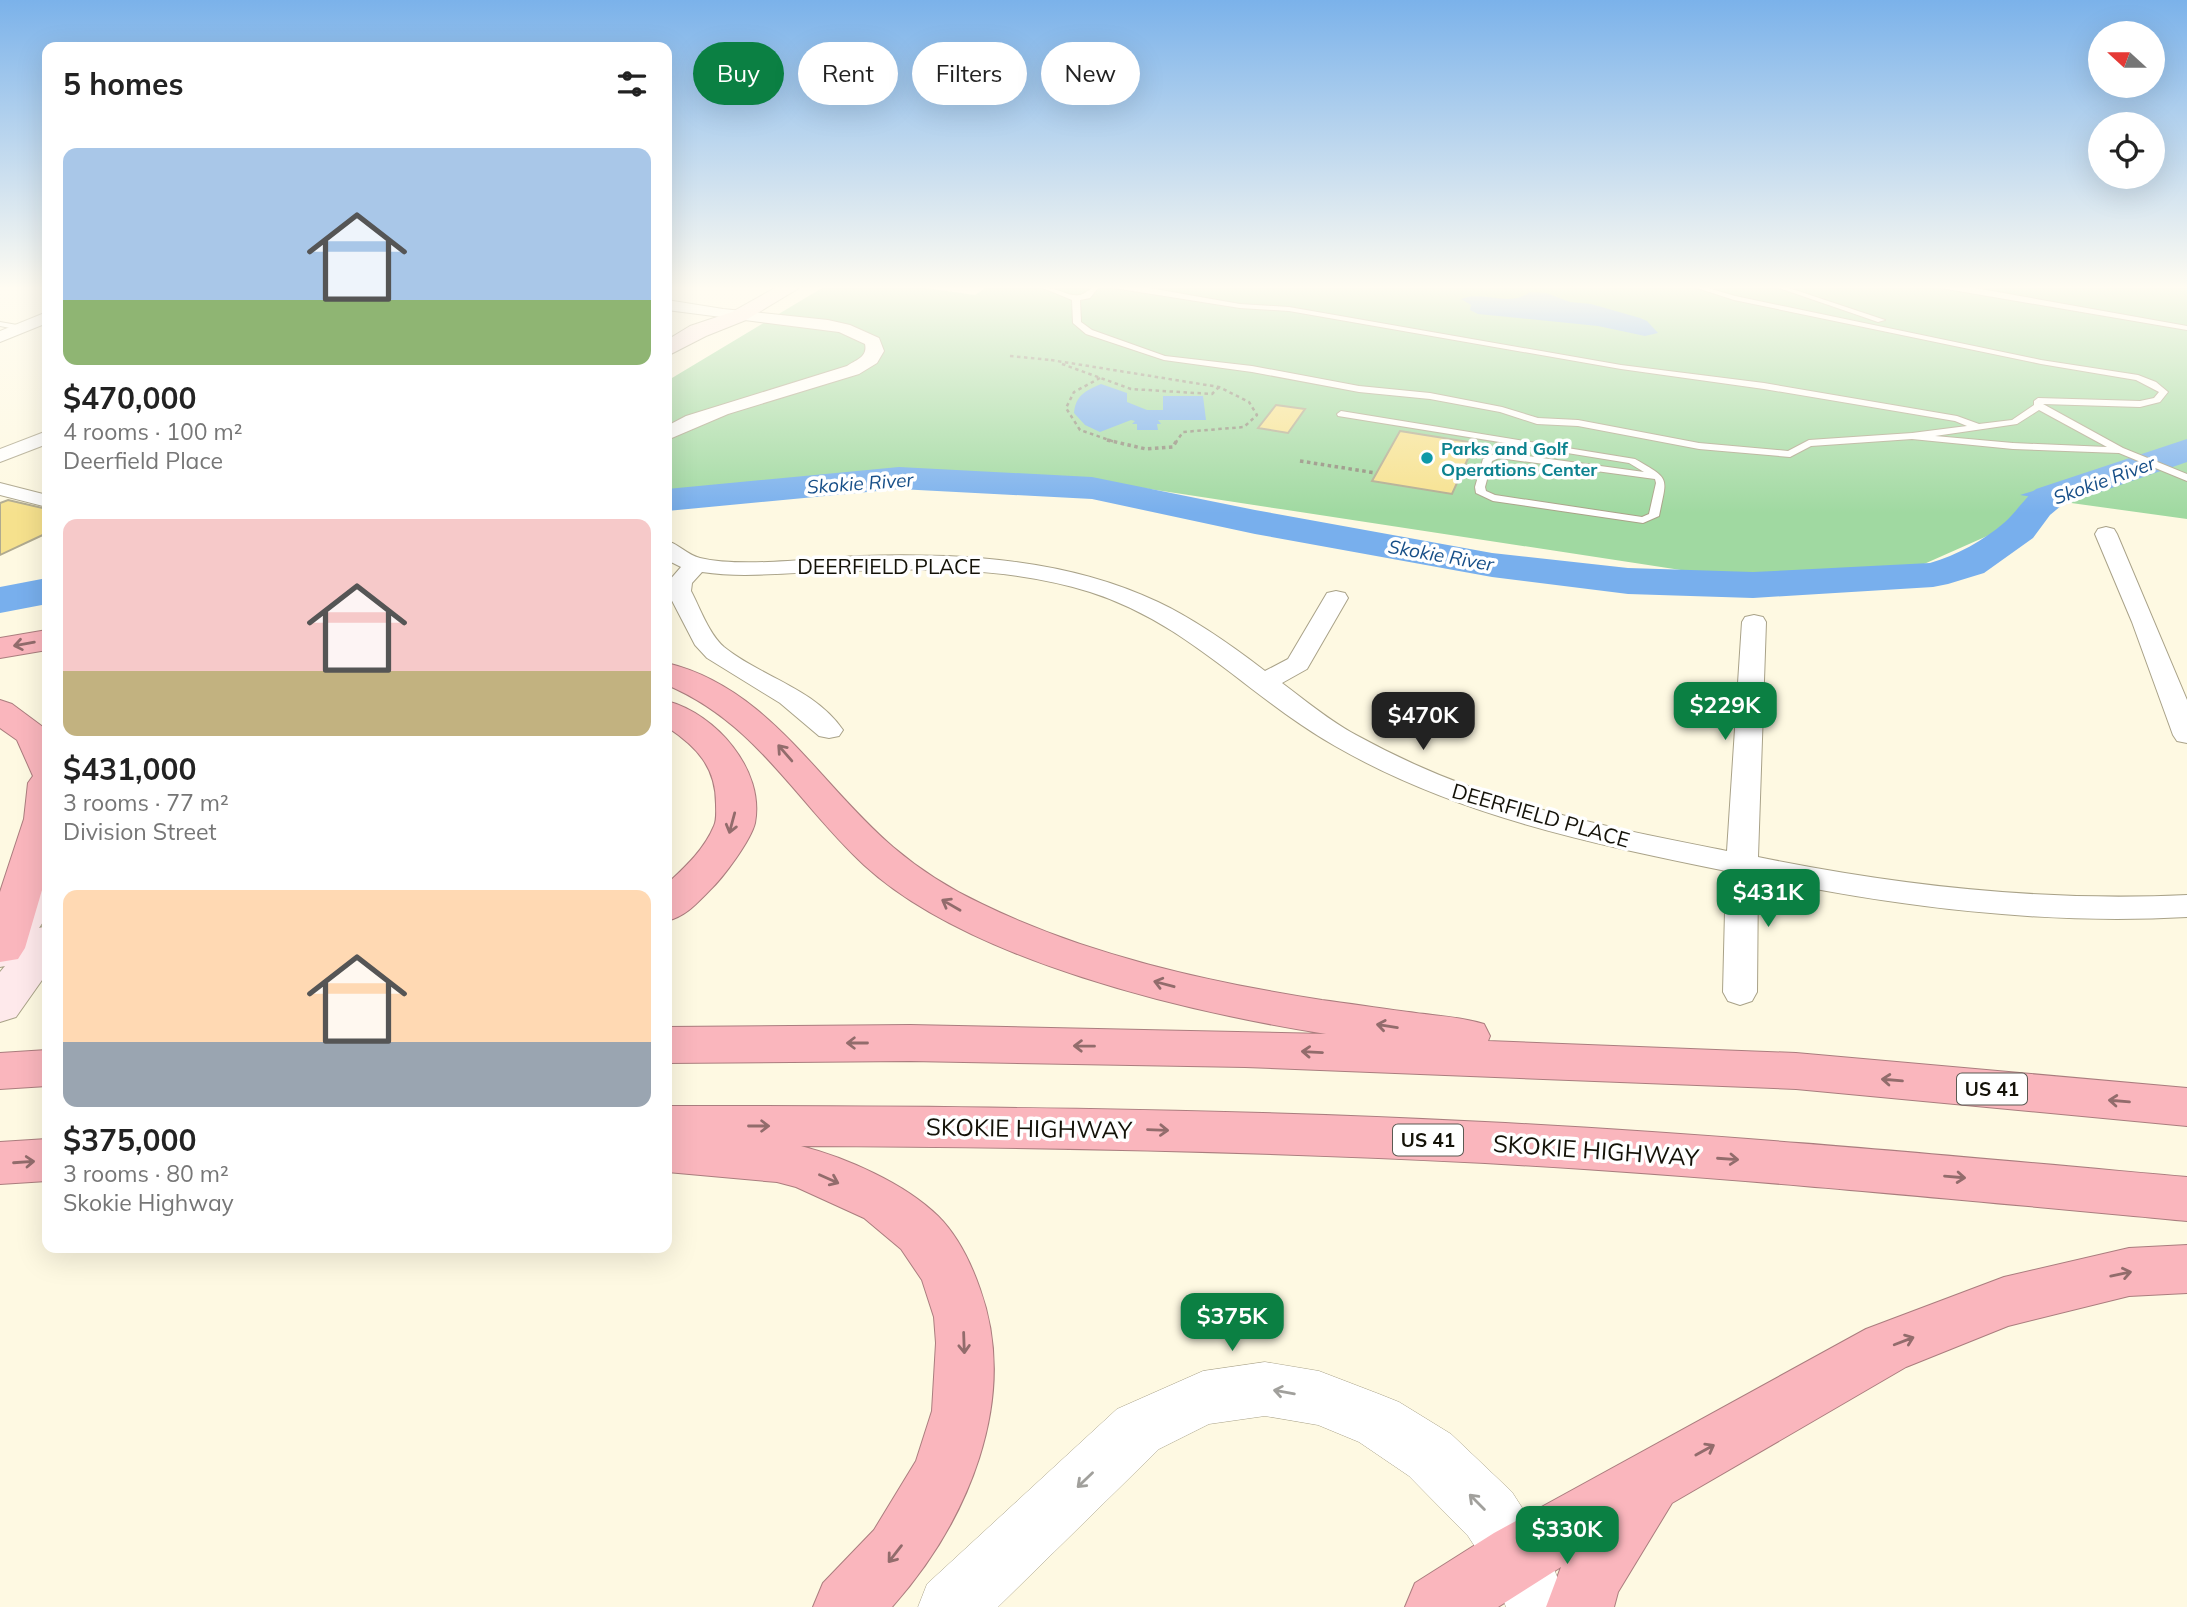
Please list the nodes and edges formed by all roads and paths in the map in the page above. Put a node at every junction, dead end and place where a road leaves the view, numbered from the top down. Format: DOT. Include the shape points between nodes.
graph roads {
  1 [pos="864,363"];
  2 [pos="1059,363"];
  3 [pos="1070,363"];
  4 [pos="1204,363"];
  5 [pos="1598,363"];
  6 [pos="2047,363"];
  7 [pos="1100,378"];
  8 [pos="1219,387"];
  9 [pos="2039,406"];
  10 [pos="1341,414"];
  11 [pos="1976,426"];
  12 [pos="672,431"];
  13 [pos="1912,436"];
  14 [pos="42,439"];
  15 [pos="2120,450"];
  16 [pos="0,456"];
  17 [pos="1300,460"];
  18 [pos="1376,473"];
  19 [pos="1659,477"];
  20 [pos="2187,478"];
  21 [pos="0,489"];
  22 [pos="42,500"];
  23 [pos="2106,534"];
  24 [pos="672,554"];
  25 [pos="696,564"];
  26 [pos="1336,598"];
  27 [pos="1754,622"];
  28 [pos="42,641"];
  29 [pos="0,648"];
  30 [pos="672,675"];
  31 [pos="1264,682"];
  32 [pos="0,711"];
  33 [pos="672,715"];
  34 [pos="829,730"];
  35 [pos="2187,735"];
  36 [pos="42,756"];
  37 [pos="42,827"];
  38 [pos="1742,865"];
  39 [pos="42,895"];
  40 [pos="672,902"];
  41 [pos="2187,906"];
  42 [pos="42,945"];
  43 [pos="3,974"];
  44 [pos="1740,992"];
  45 [pos="672,1045"];
  46 [pos="1796,1071"];
  47 [pos="2187,1107"];
  48 [pos="672,1126"];
  49 [pos="672,1151"];
  50 [pos="42,1160"];
  51 [pos="0,1163"];
  52 [pos="2187,1199"];
  53 [pos="2187,1269"];
  54 [pos="1650,1481"];
  55 [pos="1528,1582"];
  56 [pos="846,1607"];
  57 [pos="950,1607"];
  58 [pos="1439,1607"];
  59 [pos="1580,1607"];
  1 -- 12 [label="street" via="693,419"];
  2 -- 7 [label="path"];
  3 -- 8 [label="path"];
  4 -- 13 [label="lane" via="1430,396 1536,421 1699,446 1790,454 1809,443"];
  5 -- 11 [label="lane" via="1777,388"];
  6 -- 9 [label="lane" via="2138,378 2164,392 2157,400 2140,404 2038,401"];
  7 -- 8 [label="path" via="1131,388 1212,394"];
  7 -- 8 [label="path" via="1068,399 1066,408 1072,420 1080,430 1101,439 1146,449 1173,447 1183,432 1228,430 1252,422 1255,408"];
  9 -- 11 [label="lane" via="2014,422"];
  9 -- 15 [label="lane"];
  10 -- 19 [label="lane" via="1632,461"];
  11 -- 13 [label="lane"];
  13 -- 15 [label="lane"];
  14 -- 16 [label="street"];
  15 -- 20 [label="lane"];
  17 -- 18 [label="path"];
  19 -- 19 [label="lane" via="1654,516 1643,520 1493,498 1481,493 1480,487 1489,459 1498,456"];
  21 -- 22 [label="street"];
  23 -- 35 [label="street"];
  24 -- 25 [label="street"];
  25 -- 31 [label="street, DEERFIELD PLACE" via="729,568 936,563 1030,571 1145,603 1193,630"];
  25 -- 34 [label="street" via="680,582 679,591 708,645 815,715"];
  26 -- 31 [label="street" via="1298,664"];
  27 -- 38 [label="street"];
  28 -- 29 [label="highway, one-way"];
  46 -- 30 [label="highway, one-way" via="1421,1031 1277,1009 1177,987 1031,942 967,915 910,881 875,854 765,731 718,696"];
  31 -- 38 [label="street, DEERFIELD PLACE" via="1348,743 1457,793 1523,815"];
  32 -- 36 [label="highway" via="33,734"];
  33 -- 40 [label="highway, one-way" via="697,731 721,756 735,785 735,824 709,868"];
  37 -- 43 [label="highway"];
  38 -- 41 [label="street, DEERFIELD PLACE" via="1835,884 1983,903"];
  38 -- 44 [label="street"];
  39 -- 43 [label="main road"];
  42 -- 43 [label="main road"];
  46 -- 45 [label="highway, US 41, one-way" via="1231,1049 910,1043"];
  47 -- 46 [label="highway, US 41, one-way"];
  48 -- 52 [label="highway, SKOKIE HIGHWAY / US 41, one-way" via="1032,1126 1387,1138 1898,1172"];
  49 -- 56 [label="highway, one-way" via="777,1161 807,1169 883,1202 920,1233 946,1270 962,1317 965,1343 962,1411 943,1476 897,1553"];
  51 -- 50 [label="highway, one-way"];
  54 -- 53 [label="highway, one-way" via="1886,1348 2004,1302 2129,1272"];
  54 -- 55 [label="highway"];
  54 -- 59 [label="highway" via="1590,1577"];
  55 -- 57 [label="street, one-way" via="1490,1514 1430,1455 1379,1422 1319,1398 1265,1388 1203,1398 1138,1429"];
  55 -- 58 [label="highway"];
}
